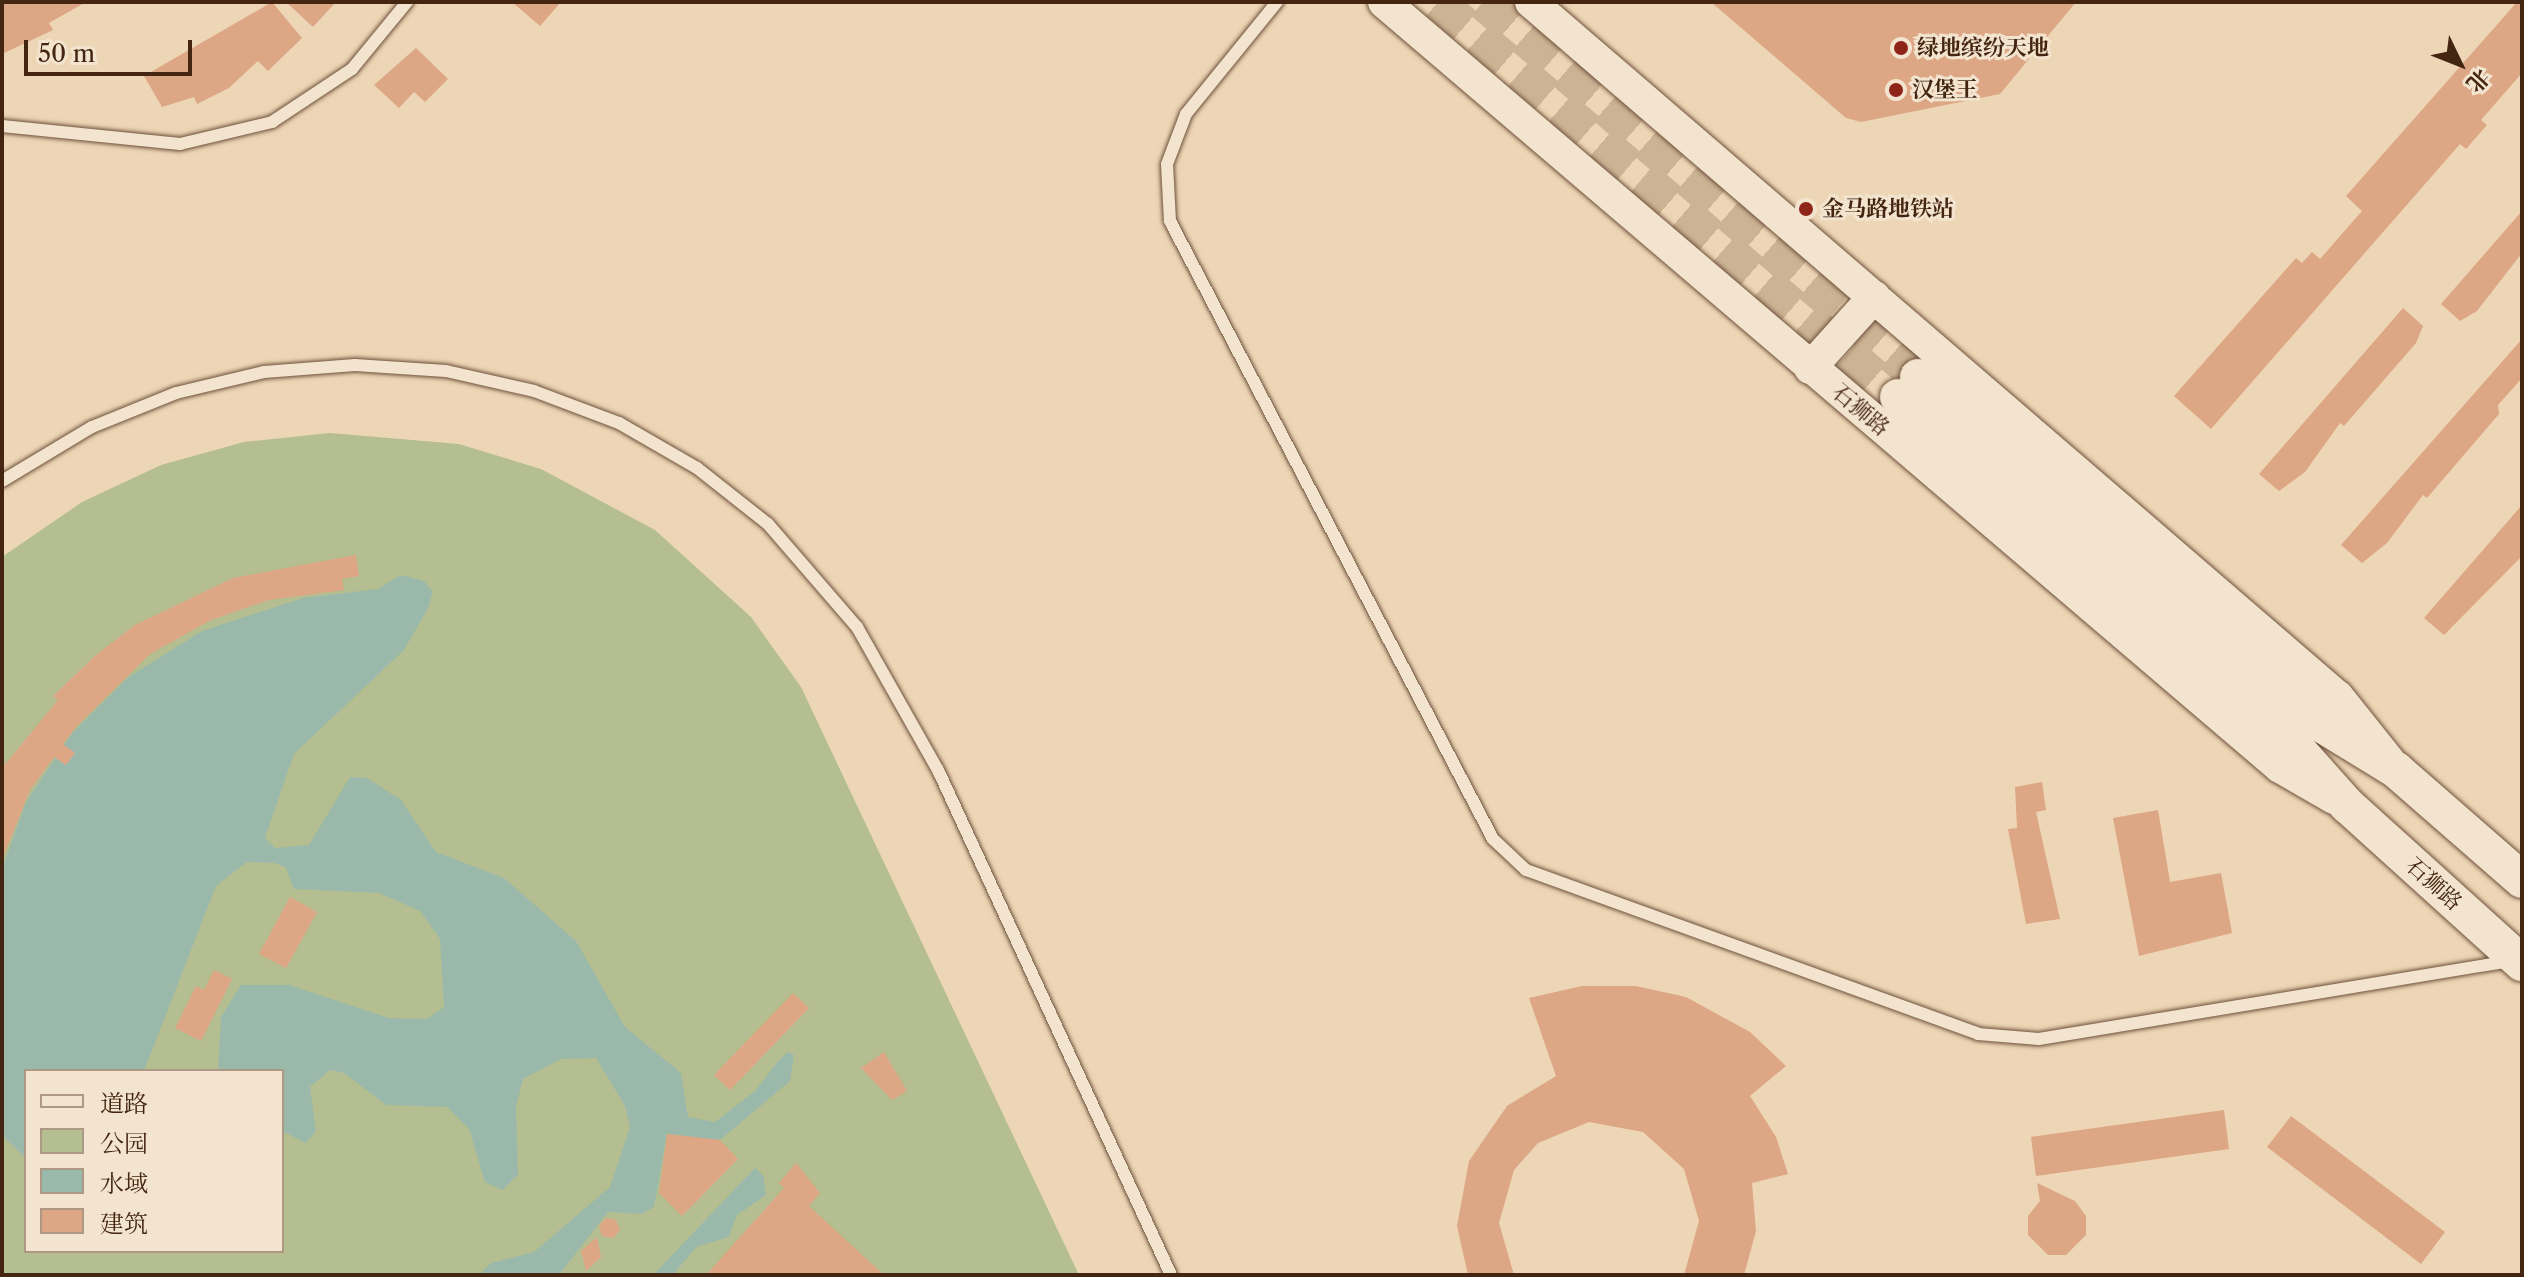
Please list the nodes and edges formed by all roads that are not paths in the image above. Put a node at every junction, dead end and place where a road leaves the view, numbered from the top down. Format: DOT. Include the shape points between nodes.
graph roads {
  1 [pos="407,2"];
  2 [pos="1277,2"];
  3 [pos="1384,2"];
  4 [pos="1531,2"];
  5 [pos="2,126"];
  6 [pos="1874,297"];
  7 [pos="1810,368"];
  8 [pos="2,481"];
  9 [pos="2396,770"];
  10 [pos="2347,805"];
  11 [pos="2522,880"];
  12 [pos="2520,962"];
  13 [pos="1171,1275"];
  1 -- 5 [label="lane" via="352,69 272,122 180,144"];
  2 -- 12 [label="lane" via="1186,114 1167,164 1170,221 1493,839 1526,870 1978,1034 2039,1039"];
  3 -- 7 [label="street, 石狮路"];
  4 -- 6 [label="street, 石狮路"];
  6 -- 7 [label="street"];
  6 -- 9 [label="street, 石狮路" via="2338,697"];
  7 -- 10 [label="street, 石狮路" via="2280,767"];
  8 -- 13 [label="lane" via="92,427 176,393 264,372 355,365 446,371 534,391 619,423 697,468 779,535 857,627 938,770"];
  9 -- 10 [label="main road, 石狮路" via="2321,724 1908,387 2298,750"];
  9 -- 11 [label="main road, 石狮路"];
  10 -- 12 [label="main road, 石狮路"];
}
